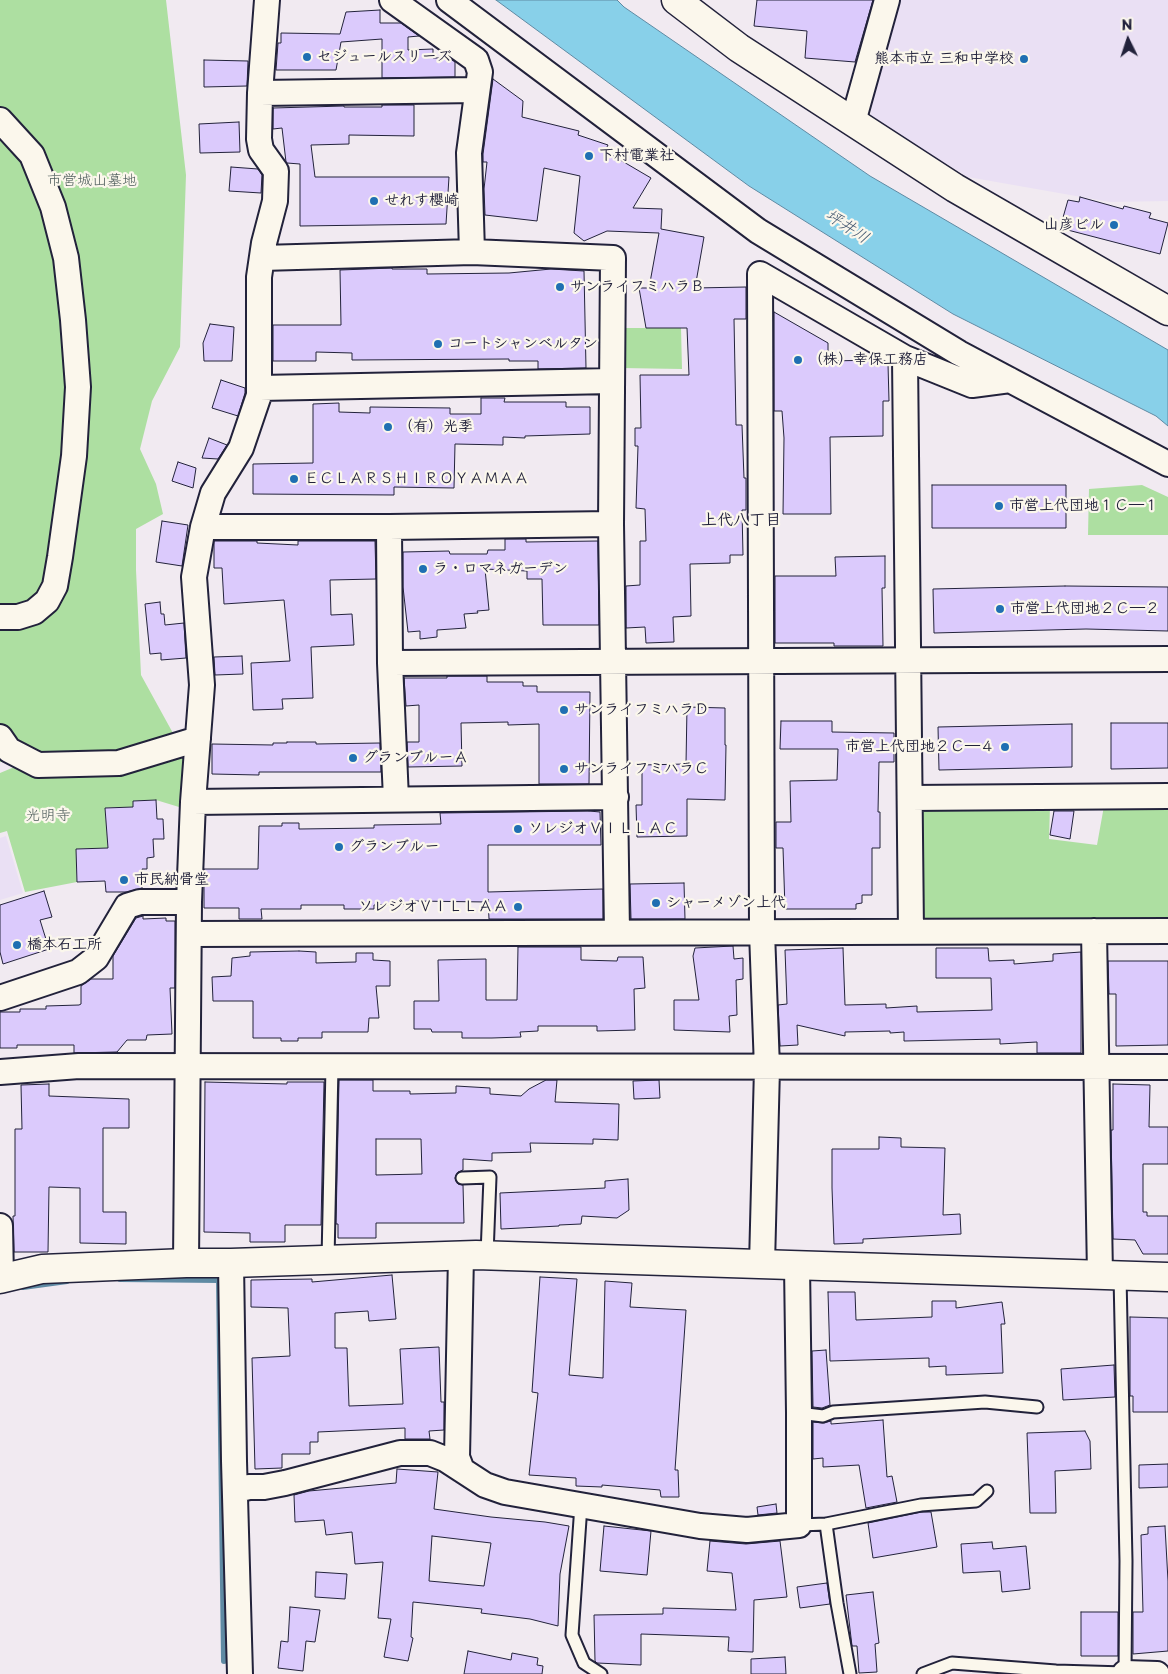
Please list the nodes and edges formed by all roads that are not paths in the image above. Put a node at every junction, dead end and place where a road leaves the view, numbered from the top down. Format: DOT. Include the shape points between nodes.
graph roads {
  1 [pos="267,0"];
  2 [pos="392,0"];
  3 [pos="450,0"];
  4 [pos="676,0"];
  5 [pos="886,0"];
  6 [pos="478,90"];
  7 [pos="260,93"];
  8 [pos="0,120"];
  9 [pos="853,122"];
  10 [pos="472,252"];
  11 [pos="262,258"];
  12 [pos="1168,311"];
  13 [pos="905,358"];
  14 [pos="1010,380"];
  15 [pos="612,381"];
  16 [pos="260,388"];
  17 [pos="1168,464"];
  18 [pos="612,524"];
  19 [pos="202,526"];
  20 [pos="389,527"];
  21 [pos="0,617"];
  22 [pos="1168,659"];
  23 [pos="762,661"];
  24 [pos="908,661"];
  25 [pos="614,662"];
  26 [pos="390,663"];
  27 [pos="0,737"];
  28 [pos="198,739"];
  29 [pos="1168,796"];
  30 [pos="616,797"];
  31 [pos="910,798"];
  32 [pos="396,799"];
  33 [pos="193,802"];
  34 [pos="189,902"];
  35 [pos="1094,931"];
  36 [pos="1168,931"];
  37 [pos="617,932"];
  38 [pos="762,932"];
  39 [pos="911,932"];
  40 [pos="190,934"];
  41 [pos="0,998"];
  42 [pos="189,1066"];
  43 [pos="332,1066"];
  44 [pos="1097,1067"];
  45 [pos="1168,1067"];
  46 [pos="767,1068"];
  47 [pos="0,1072"];
  48 [pos="462,1178"];
  49 [pos="0,1226"];
  50 [pos="474,1255"];
  51 [pos="328,1260"];
  52 [pos="231,1262"];
  53 [pos="186,1263"];
  54 [pos="762,1264"];
  55 [pos="797,1265"];
  56 [pos="1110,1276"];
  57 [pos="1168,1277"];
  58 [pos="0,1279"];
  59 [pos="1037,1407"];
  60 [pos="799,1413"];
  61 [pos="462,1470"];
  62 [pos="236,1490"];
  63 [pos="987,1491"];
  64 [pos="581,1505"];
  65 [pos="826,1524"];
  66 [pos="799,1525"];
  67 [pos="1056,1672"];
  68 [pos="1125,1672"];
  69 [pos="240,1674"];
  70 [pos="601,1674"];
  71 [pos="850,1674"];
  72 [pos="923,1674"];
  73 [pos="1157,1674"];
  1 -- 7 [label="street"];
  2 -- 6 [label="street" via="476,60 480,72"];
  3 -- 14 [label="street" via="758,231 959,353"];
  4 -- 9 [label="street" via="739,48"];
  5 -- 9 [label="street"];
  6 -- 7 [label="street"];
  6 -- 10 [label="street" via="469,153"];
  7 -- 11 [label="street" via="261,150 276,171 276,200"];
  8 -- 21 [label="street" via="32,155 53,207 66,258 78,387 74,456 55,586 47,601 34,612 18,617"];
  9 -- 12 [label="street" via="955,188"];
  10 -- 11 [label="street"];
  10 -- 15 [label="street" via="613,258"];
  11 -- 16 [label="street" via="259,277"];
  13 -- 14 [label="street" via="972,385"];
  13 -- 23 [label="street" via="760,274"];
  13 -- 24 [label="street"];
  14 -- 17 [label="street"];
  15 -- 16 [label="street"];
  15 -- 18 [label="street"];
  16 -- 19 [label="street" via="241,448 213,493"];
  18 -- 20 [label="street"];
  18 -- 25 [label="street"];
  19 -- 20 [label="street"];
  19 -- 28 [label="street" via="194,577 202,685"];
  20 -- 26 [label="street"];
  22 -- 24 [label="street"];
  23 -- 24 [label="street"];
  23 -- 25 [label="street"];
  23 -- 38 [label="street"];
  24 -- 31 [label="street"];
  25 -- 26 [label="street"];
  25 -- 30 [label="street"];
  26 -- 32 [label="street"];
  27 -- 28 [label="street" via="9,750 38,765 119,762"];
  28 -- 33 [label="street"];
  29 -- 31 [label="street"];
  30 -- 32 [label="street"];
  30 -- 37 [label="street"];
  31 -- 39 [label="street"];
  32 -- 33 [label="street"];
  33 -- 34 [label="street"];
  34 -- 40 [label="street"];
  34 -- 41 [label="street" via="140,902 127,906 96,958 78,972"];
  35 -- 36 [label="street"];
  35 -- 39 [label="street"];
  35 -- 44 [label="street"];
  37 -- 38 [label="street"];
  37 -- 40 [label="street"];
  38 -- 39 [label="street"];
  38 -- 46 [label="street"];
  40 -- 42 [label="street"];
  42 -- 43 [label="street"];
  42 -- 47 [label="street" via="79,1066"];
  42 -- 53 [label="street"];
  43 -- 46 [label="street"];
  43 -- 51 [label="lane"];
  44 -- 45 [label="street"];
  44 -- 46 [label="street"];
  44 -- 56 [label="street"];
  46 -- 54 [label="street"];
  48 -- 50 [label="lane" via="490,1177"];
  49 -- 58 [label="street"];
  50 -- 51 [label="street"];
  50 -- 54 [label="street"];
  50 -- 61 [label="street" via="457,1457"];
  51 -- 52 [label="street"];
  52 -- 53 [label="street"];
  52 -- 62 [label="street"];
  53 -- 58 [label="street" via="42,1269"];
  54 -- 55 [label="street"];
  55 -- 56 [label="street"];
  55 -- 60 [label="street"];
  56 -- 57 [label="street"];
  56 -- 68 [label="lane" via="1126,1561"];
  59 -- 60 [label="lane" via="985,1402 833,1412 823,1416"];
  60 -- 66 [label="street"];
  61 -- 62 [label="street" via="430,1453 400,1453 285,1483"];
  61 -- 64 [label="street" via="485,1485 505,1492"];
  62 -- 69 [label="street"];
  63 -- 65 [label="lane" via="976,1501 921,1505"];
  64 -- 66 [label="street" via="700,1526 747,1530"];
  64 -- 70 [label="lane" via="572,1635 584,1663"];
  65 -- 66 [label="lane"];
  65 -- 71 [label="lane"];
  67 -- 68 [label="lane"];
  67 -- 72 [label="lane" via="952,1664"];
  68 -- 73 [label="street"];
}
